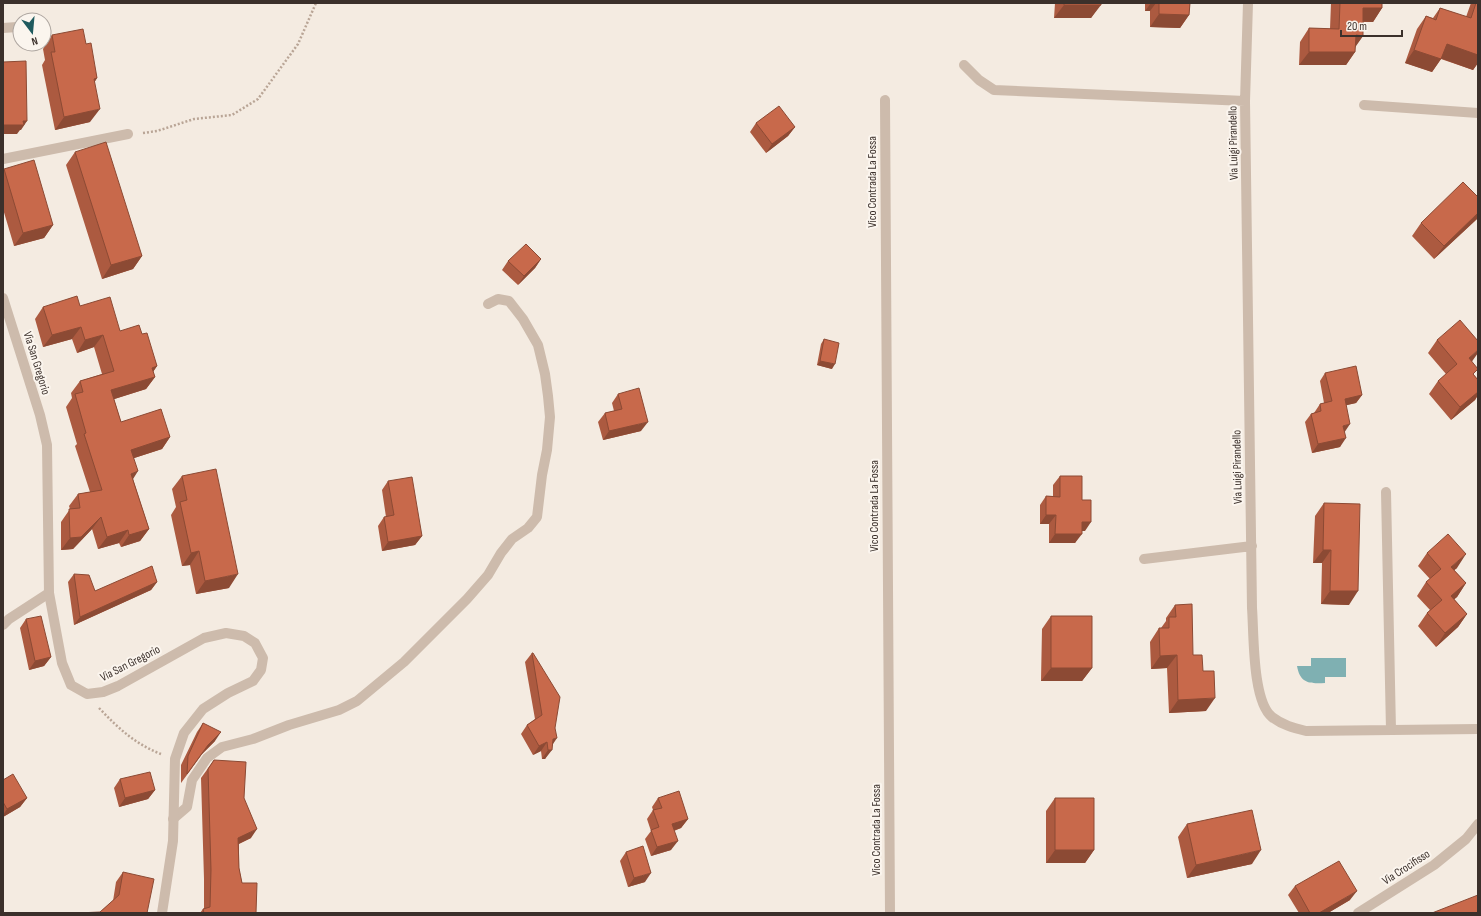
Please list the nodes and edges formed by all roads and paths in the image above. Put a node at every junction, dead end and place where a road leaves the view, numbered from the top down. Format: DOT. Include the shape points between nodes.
graph roads {
  1 [pos="316,3"];
  2 [pos="1248,3"];
  3 [pos="964,65"];
  4 [pos="885,100"];
  5 [pos="1245,101"];
  6 [pos="1364,105"];
  7 [pos="1478,113"];
  8 [pos="128,134"];
  9 [pos="3,159"];
  10 [pos="3,298"];
  11 [pos="488,304"];
  12 [pos="1386,492"];
  13 [pos="1252,546"];
  14 [pos="1144,559"];
  15 [pos="49,593"];
  16 [pos="3,625"];
  17 [pos="86,694"];
  18 [pos="1478,729"];
  19 [pos="1391,730"];
  20 [pos="175,760"];
  21 [pos="173,819"];
  22 [pos="1478,824"];
  23 [pos="162,913"];
  24 [pos="890,913"];
  25 [pos="1358,913"];
  1 -- 8 [label="path" via="298,44 258,99 232,115 194,119 157,131"];
  2 -- 5 [label="street, Via Luigi Pirandello"];
  3 -- 5 [label="street" via="994,90"];
  4 -- 24 [label="street, Vico Contrada La Fossa"];
  5 -- 13 [label="street, Via Luigi Pirandello"];
  6 -- 7 [label="street"];
  8 -- 9 [label="street"];
  10 -- 15 [label="street, Via San Gregorio" via="47,445"];
  11 -- 21 [label="street" via="498,299 509,301 538,345 545,374 550,417 537,516 528,528 512,539 488,576 404,662 357,701 339,710 222,747 207,758 192,780 187,807"];
  12 -- 19 [label="street"];
  13 -- 14 [label="street"];
  13 -- 19 [label="street, Via Luigi Pirandello" via="1256,672 1261,700 1271,716 1287,726 1306,731"];
  15 -- 16 [label="street"];
  15 -- 17 [label="street, Via San Gregorio" via="62,663 71,685"];
  17 -- 20 [label="path" via="117,728 149,749"];
  17 -- 20 [label="street, Via San Gregorio" via="103,692 118,686 204,638 226,633 244,636 256,643 262,658 261,670 253,681 203,709 184,733"];
  18 -- 19 [label="street, Via Luigi Pirandello"];
  20 -- 21 [label="street, Via San Gregorio"];
  21 -- 23 [label="street, Via San Gregorio" via="173,841"];
  22 -- 25 [label="street, Via Crocifisso" via="1466,839 1434,865"];
}
